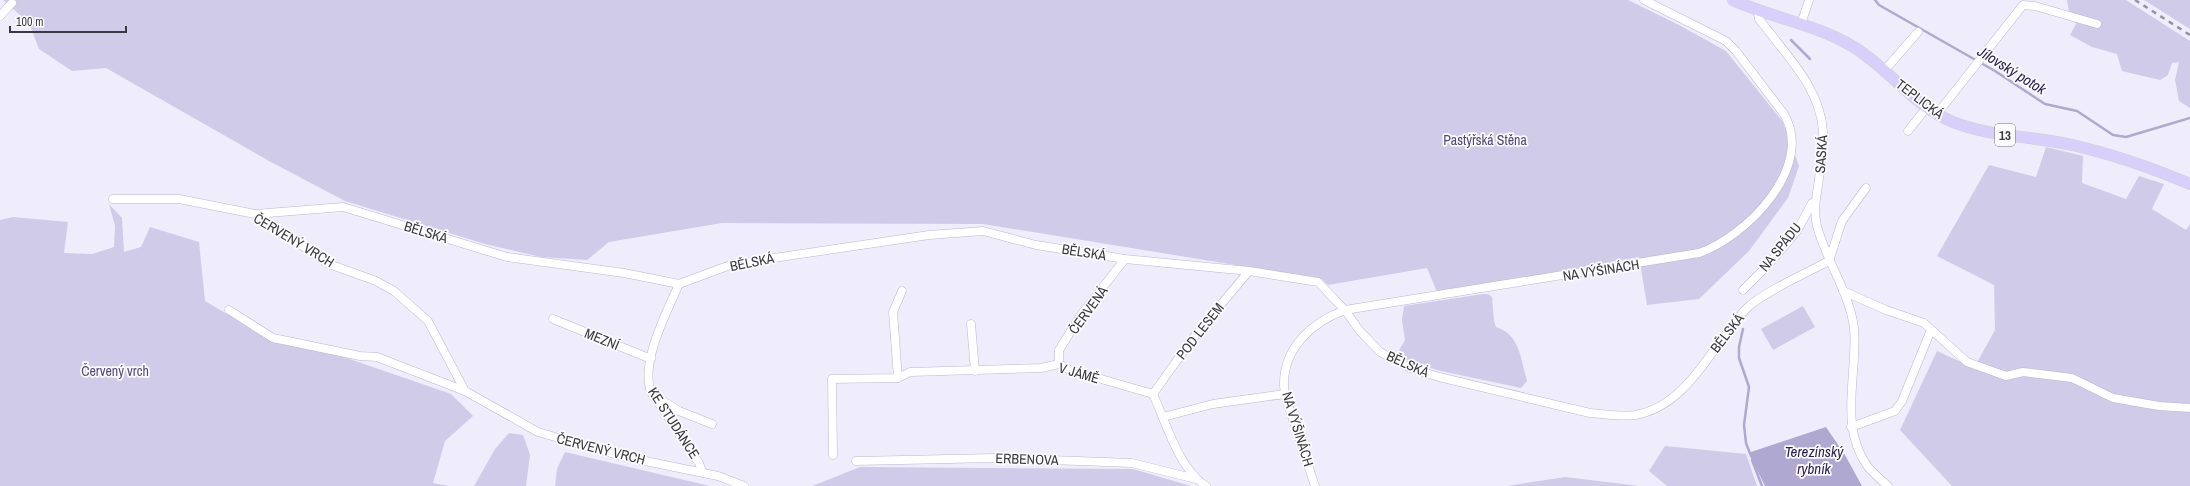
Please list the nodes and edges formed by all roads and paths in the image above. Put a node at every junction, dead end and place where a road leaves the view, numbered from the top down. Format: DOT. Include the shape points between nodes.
graph roads {
  1 [pos="1644,0"];
  2 [pos="1733,0"];
  3 [pos="1809,0"];
  4 [pos="12,3"];
  5 [pos="1757,9"];
  6 [pos="0,16"];
  7 [pos="1801,24"];
  8 [pos="2097,24"];
  9 [pos="1918,32"];
  10 [pos="1884,71"];
  11 [pos="1927,107"];
  12 [pos="1937,114"];
  13 [pos="1908,131"];
  14 [pos="2190,184"];
  15 [pos="1866,188"];
  16 [pos="113,199"];
  17 [pos="1815,202"];
  18 [pos="254,214"];
  19 [pos="1125,259"];
  20 [pos="1829,261"];
  21 [pos="1249,271"];
  22 [pos="679,284"];
  23 [pos="1742,290"];
  24 [pos="902,291"];
  25 [pos="1843,291"];
  26 [pos="229,310"];
  27 [pos="1345,310"];
  28 [pos="553,319"];
  29 [pos="971,324"];
  30 [pos="1931,330"];
  31 [pos="651,359"];
  32 [pos="1059,364"];
  33 [pos="975,371"];
  34 [pos="898,378"];
  35 [pos="466,392"];
  36 [pos="1153,394"];
  37 [pos="1285,394"];
  38 [pos="654,396"];
  39 [pos="2190,408"];
  40 [pos="1163,417"];
  41 [pos="712,424"];
  42 [pos="1851,427"];
  43 [pos="833,455"];
  44 [pos="856,461"];
  45 [pos="702,472"];
  46 [pos="1196,480"];
  47 [pos="744,486"];
  48 [pos="1206,486"];
  49 [pos="1315,486"];
  50 [pos="1888,486"];
  1 -- 27 [label="street, NA VÝŠINÁCH" via="1726,41 1784,114 1793,135 1789,161 1764,208 1728,240 1704,252"];
  2 -- 5 [label="main road, TEPLICKÁ / 13"];
  3 -- 7 [label="street"];
  4 -- 6 [label="street"];
  5 -- 7 [label="main road, TEPLICKÁ / 13"];
  5 -- 17 [label="street, SASKÁ" via="1759,19 1809,85 1818,109 1823,132"];
  7 -- 10 [label="main road, TEPLICKÁ / 13" via="1852,46"];
  8 -- 12 [label="street" via="2035,6 2023,5"];
  9 -- 10 [label="street"];
  10 -- 11 [label="main road, TEPLICKÁ / 13"];
  11 -- 12 [label="main road, TEPLICKÁ / 13"];
  11 -- 13 [label="street"];
  12 -- 14 [label="main road, TEPLICKÁ / 13" via="1952,122 1982,131 2072,145"];
  15 -- 20 [label="street" via="1842,221"];
  16 -- 18 [label="street, ČERVENÝ VRCH" via="179,199"];
  17 -- 20 [label="street, SASKÁ" via="1816,224"];
  17 -- 23 [label="street, NA SPÁDU" via="1792,237"];
  18 -- 22 [label="street, BĚLSKÁ" via="343,207 507,256 624,273"];
  18 -- 35 [label="street, ČERVENÝ VRCH" via="329,264 376,281 394,291 428,321"];
  19 -- 21 [label="street, BĚLSKÁ"];
  19 -- 22 [label="street, BĚLSKÁ" via="1036,245 983,231 929,235 733,264"];
  19 -- 32 [label="street, ČERVENÁ" via="1081,316 1059,350"];
  20 -- 25 [label="street, SASKÁ"];
  20 -- 27 [label="street, BĚLSKÁ" via="1748,307 1680,391 1658,406 1636,415 1590,413 1410,368 1380,352 1359,330"];
  21 -- 27 [label="street, BĚLSKÁ" via="1318,282"];
  21 -- 36 [label="street, POD LESEM" via="1193,338"];
  22 -- 31 [label="street, KE STUDÁNCE"];
  24 -- 34 [label="street" via="892,312"];
  25 -- 30 [label="street" via="1886,310 1924,322"];
  25 -- 42 [label="street, SASKÁ" via="1854,328"];
  26 -- 35 [label="street, ČERVENÝ VRCH" via="273,338 353,354 378,356"];
  27 -- 37 [label="street, NA VÝŠINÁCH" via="1319,322 1297,344 1286,369"];
  28 -- 31 [label="street, MEZNÍ"];
  29 -- 33 [label="street"];
  30 -- 39 [label="street" via="1967,362 2006,376 2024,372 2072,378 2113,398"];
  30 -- 42 [label="street" via="1902,401 1895,411"];
  31 -- 38 [label="street, KE STUDÁNCE" via="647,382"];
  32 -- 33 [label="street, V JÁMĚ" via="1041,368"];
  32 -- 36 [label="street, V JÁMĚ" via="1070,370"];
  33 -- 34 [label="street, V JÁMĚ" via="910,372"];
  34 -- 43 [label="street, V JÁMĚ" via="832,379"];
  35 -- 45 [label="street, ČERVENÝ VRCH" via="538,432 621,456"];
  36 -- 40 [label="street"];
  37 -- 40 [label="street" via="1213,404"];
  37 -- 49 [label="street, NA VÝŠINÁCH"];
  38 -- 41 [label="street" via="679,411"];
  38 -- 45 [label="street, KE STUDÁNCE" via="700,463"];
  40 -- 46 [label="street" via="1175,446"];
  42 -- 50 [label="street, SASKÁ" via="1868,467"];
  44 -- 46 [label="street, ERBENOVA" via="994,458 1132,462"];
  45 -- 47 [label="street, ČERVENÝ VRCH"];
  46 -- 48 [label="street"];
}
